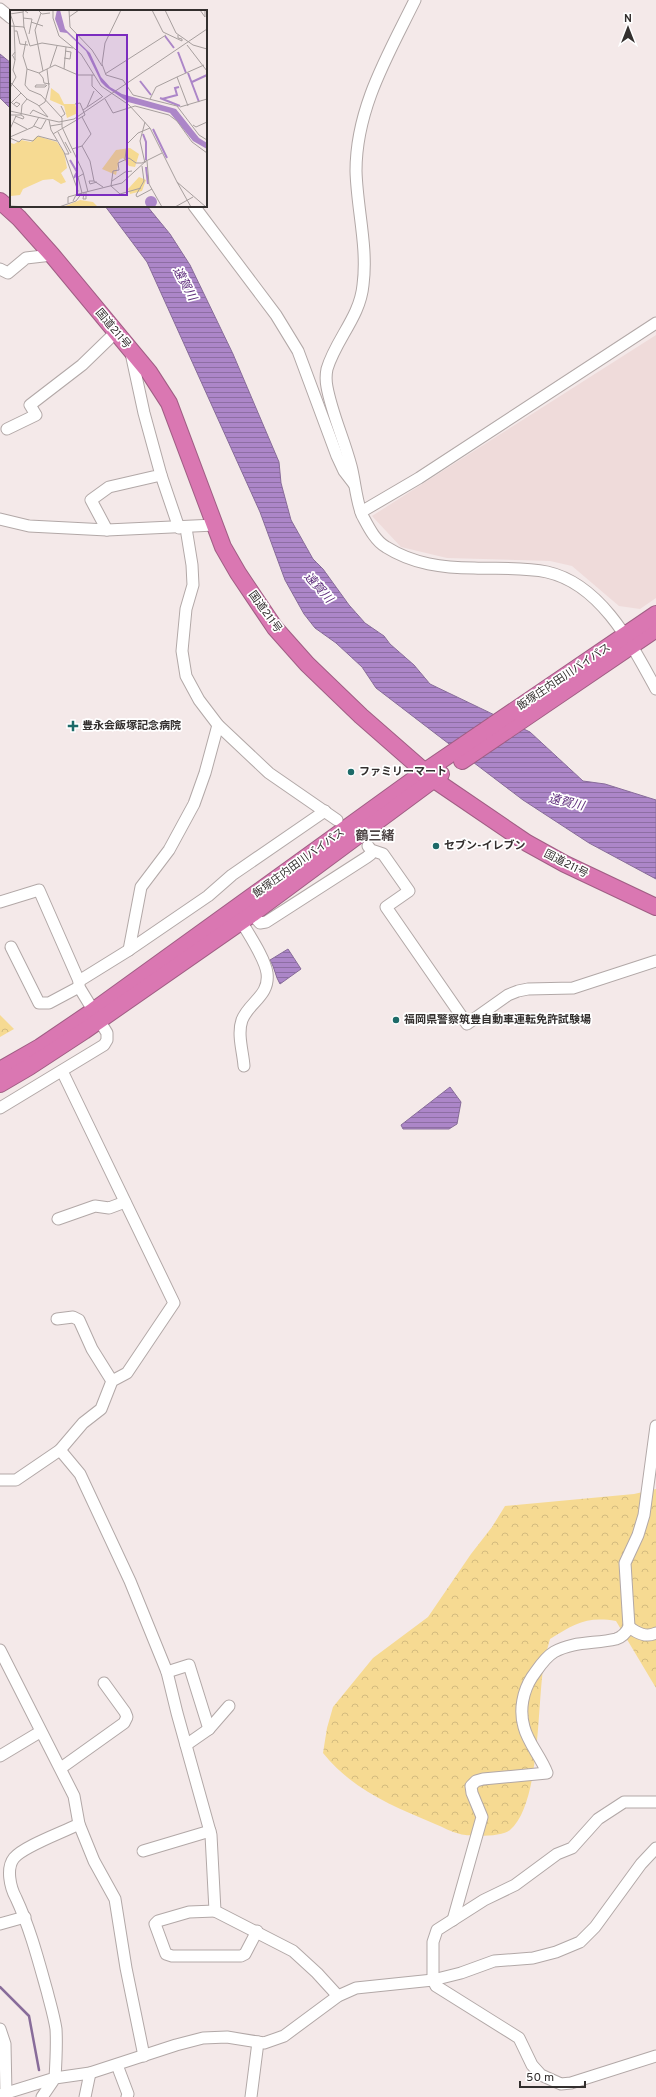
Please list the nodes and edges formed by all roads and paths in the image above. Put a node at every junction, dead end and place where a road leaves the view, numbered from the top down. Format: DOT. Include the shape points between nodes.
graph roads {
  1 [pos="415,0"];
  2 [pos="0,9"];
  3 [pos="10,17"];
  4 [pos="0,201"];
  5 [pos="195,207"];
  6 [pos="52,255"];
  7 [pos="0,269"];
  8 [pos="656,323"];
  9 [pos="116,333"];
  10 [pos="130,349"];
  11 [pos="7,429"];
  12 [pos="161,475"];
  13 [pos="355,484"];
  14 [pos="361,512"];
  15 [pos="0,518"];
  16 [pos="215,525"];
  17 [pos="183,528"];
  18 [pos="107,530"];
  19 [pos="656,614"];
  20 [pos="656,629"];
  21 [pos="627,641"];
  22 [pos="656,689"];
  23 [pos="218,725"];
  24 [pos="429,775"];
  25 [pos="326,811"];
  26 [pos="337,820"];
  27 [pos="0,902"];
  28 [pos="656,907"];
  29 [pos="246,918"];
  30 [pos="11,947"];
  31 [pos="129,950"];
  32 [pos="656,961"];
  33 [pos="79,984"];
  34 [pos="96,1016"];
  35 [pos="244,1066"];
  36 [pos="0,1070"];
  37 [pos="62,1071"];
  38 [pos="0,1084"];
  39 [pos="0,1108"];
  40 [pos="125,1202"];
  41 [pos="58,1220"];
  42 [pos="57,1319"];
  43 [pos="112,1381"];
  44 [pos="656,1426"];
  45 [pos="60,1450"];
  46 [pos="0,1480"];
  47 [pos="629,1627"];
  48 [pos="656,1633"];
  49 [pos="0,1650"];
  50 [pos="167,1672"];
  51 [pos="104,1683"];
  52 [pos="229,1706"];
  53 [pos="209,1729"];
  54 [pos="40,1732"];
  55 [pos="186,1745"];
  56 [pos="0,1756"];
  57 [pos="61,1768"];
  58 [pos="656,1802"];
  59 [pos="79,1824"];
  60 [pos="210,1831"];
  61 [pos="656,1848"];
  62 [pos="143,1851"];
  63 [pos="215,1911"];
  64 [pos="25,1917"];
  65 [pos="453,1920"];
  66 [pos="0,1924"];
  67 [pos="256,1931"];
  68 [pos="433,1980"];
  69 [pos="338,1996"];
  70 [pos="0,2029"];
  71 [pos="258,2042"];
  72 [pos="144,2056"];
  73 [pos="656,2056"];
  74 [pos="116,2065"];
  75 [pos="90,2073"];
  76 [pos="54,2078"];
  77 [pos="3,2095"];
  78 [pos="42,2097"];
  79 [pos="85,2097"];
  80 [pos="127,2097"];
  81 [pos="251,2097"];
  1 -- 13 [label="street" via="377,77 365,109 356,172 364,258 363,290 358,309 327,370 326,385"];
  2 -- 3 [label="street"];
  4 -- 6 [label="highway, 国道211号"];
  5 -- 13 [label="street" via="276,315 298,352 337,456 344,471"];
  6 -- 7 [label="street" via="26,258 8,273"];
  6 -- 9 [label="highway, 国道211号"];
  8 -- 14 [label="street" via="419,478"];
  9 -- 10 [label="highway, 国道211号"];
  9 -- 11 [label="street" via="82,365 30,405 36,415"];
  10 -- 12 [label="street"];
  10 -- 16 [label="highway, 国道211号" via="169,403"];
  12 -- 17 [label="street"];
  12 -- 18 [label="street" via="109,488 91,500"];
  13 -- 14 [label="street"];
  14 -- 21 [label="street" via="383,546 404,557 451,568 549,572 571,582 596,600"];
  15 -- 18 [label="street" via="29,526"];
  16 -- 17 [label="street"];
  16 -- 24 [label="highway, 国道211号" via="223,547 238,574 275,628 307,664 361,716"];
  17 -- 18 [label="street"];
  17 -- 23 [label="street" via="192,565 193,585 186,609 183,663 186,676 199,700"];
  19 -- 21 [label="highway, 飯塚庄内田川バイパス"];
  20 -- 21 [label="highway, 飯塚庄内田川バイパス"];
  21 -- 22 [label="street"];
  21 -- 24 [label="highway, 飯塚庄内田川バイパス"];
  23 -- 25 [label="street" via="269,773"];
  23 -- 31 [label="street" via="194,804 169,850 141,887"];
  24 -- 28 [label="highway, 国道211号" via="539,850"];
  24 -- 29 [label="highway, 飯塚庄内田川バイパス"];
  24 -- 34 [label="highway, 飯塚庄内田川バイパス"];
  25 -- 26 [label="street"];
  25 -- 31 [label="street"];
  27 -- 33 [label="street" via="39,890"];
  29 -- 32 [label="street" via="260,923 266,922 367,857 371,854 369,848 383,854 409,891 386,907 467,1024 508,995 518,991 573,988"];
  29 -- 34 [label="highway, 飯塚庄内田川バイパス"];
  29 -- 35 [label="street" via="267,971 268,981 263,995 245,1014 242,1021 240,1029"];
  30 -- 33 [label="street" via="39,1003 49,1003"];
  31 -- 33 [label="street"];
  33 -- 34 [label="street"];
  34 -- 36 [label="highway, 飯塚庄内田川バイパス"];
  34 -- 37 [label="street" via="107,1033 104,1045"];
  34 -- 38 [label="highway, 飯塚庄内田川バイパス" via="30,1067"];
  37 -- 39 [label="street"];
  37 -- 40 [label="street"];
  40 -- 41 [label="street" via="109,1208 95,1206"];
  40 -- 43 [label="street" via="174,1303 127,1373"];
  42 -- 43 [label="street" via="73,1317 79,1320 92,1349"];
  43 -- 45 [label="street" via="101,1409 83,1423"];
  44 -- 47 [label="street" via="644,1515 625,1563"];
  45 -- 46 [label="street" via="16,1480"];
  45 -- 50 [label="street" via="80,1474 130,1581"];
  47 -- 48 [label="street" via="637,1633"];
  47 -- 65 [label="street" via="626,1633 617,1639 573,1645 554,1652 546,1658 527,1685 522,1706 524,1728 547,1773 483,1779 471,1786 482,1817"];
  49 -- 54 [label="street"];
  50 -- 53 [label="street" via="189,1665"];
  50 -- 55 [label="street"];
  51 -- 57 [label="street" via="125,1712 127,1717 124,1723"];
  52 -- 53 [label="street"];
  53 -- 55 [label="street"];
  54 -- 56 [label="street"];
  54 -- 57 [label="street"];
  55 -- 60 [label="street"];
  57 -- 59 [label="street" via="74,1796"];
  58 -- 65 [label="street" via="624,1802 598,1819 572,1848 557,1854 515,1885 484,1900"];
  59 -- 64 [label="street" via="23,1850 14,1858 10,1866 10,1878 14,1894"];
  59 -- 72 [label="street" via="94,1861 115,1899"];
  60 -- 62 [label="street"];
  60 -- 63 [label="street"];
  61 -- 68 [label="street" via="641,1864 595,1927 580,1942 556,1952 532,1958 494,1961"];
  63 -- 67 [label="street"];
  63 -- 67 [label="street" via="188,1912 158,1921 155,1924 166,1954 241,1956 245,1954"];
  64 -- 66 [label="street"];
  64 -- 76 [label="street" via="56,2028"];
  65 -- 68 [label="street" via="437,1930 433,1942"];
  67 -- 69 [label="street" via="293,1951"];
  68 -- 69 [label="street" via="356,1988"];
  68 -- 73 [label="street" via="436,1986 519,2038 532,2065 551,2081 571,2083"];
  69 -- 71 [label="street" via="284,2036 264,2044"];
  70 -- 77 [label="street" via="5,2044"];
  71 -- 72 [label="street" via="227,2037 203,2038"];
  71 -- 81 [label="street"];
  72 -- 74 [label="street"];
  74 -- 75 [label="street"];
  74 -- 80 [label="street"];
  75 -- 76 [label="street"];
  75 -- 79 [label="street"];
  76 -- 77 [label="street"];
  76 -- 78 [label="street"];
}
